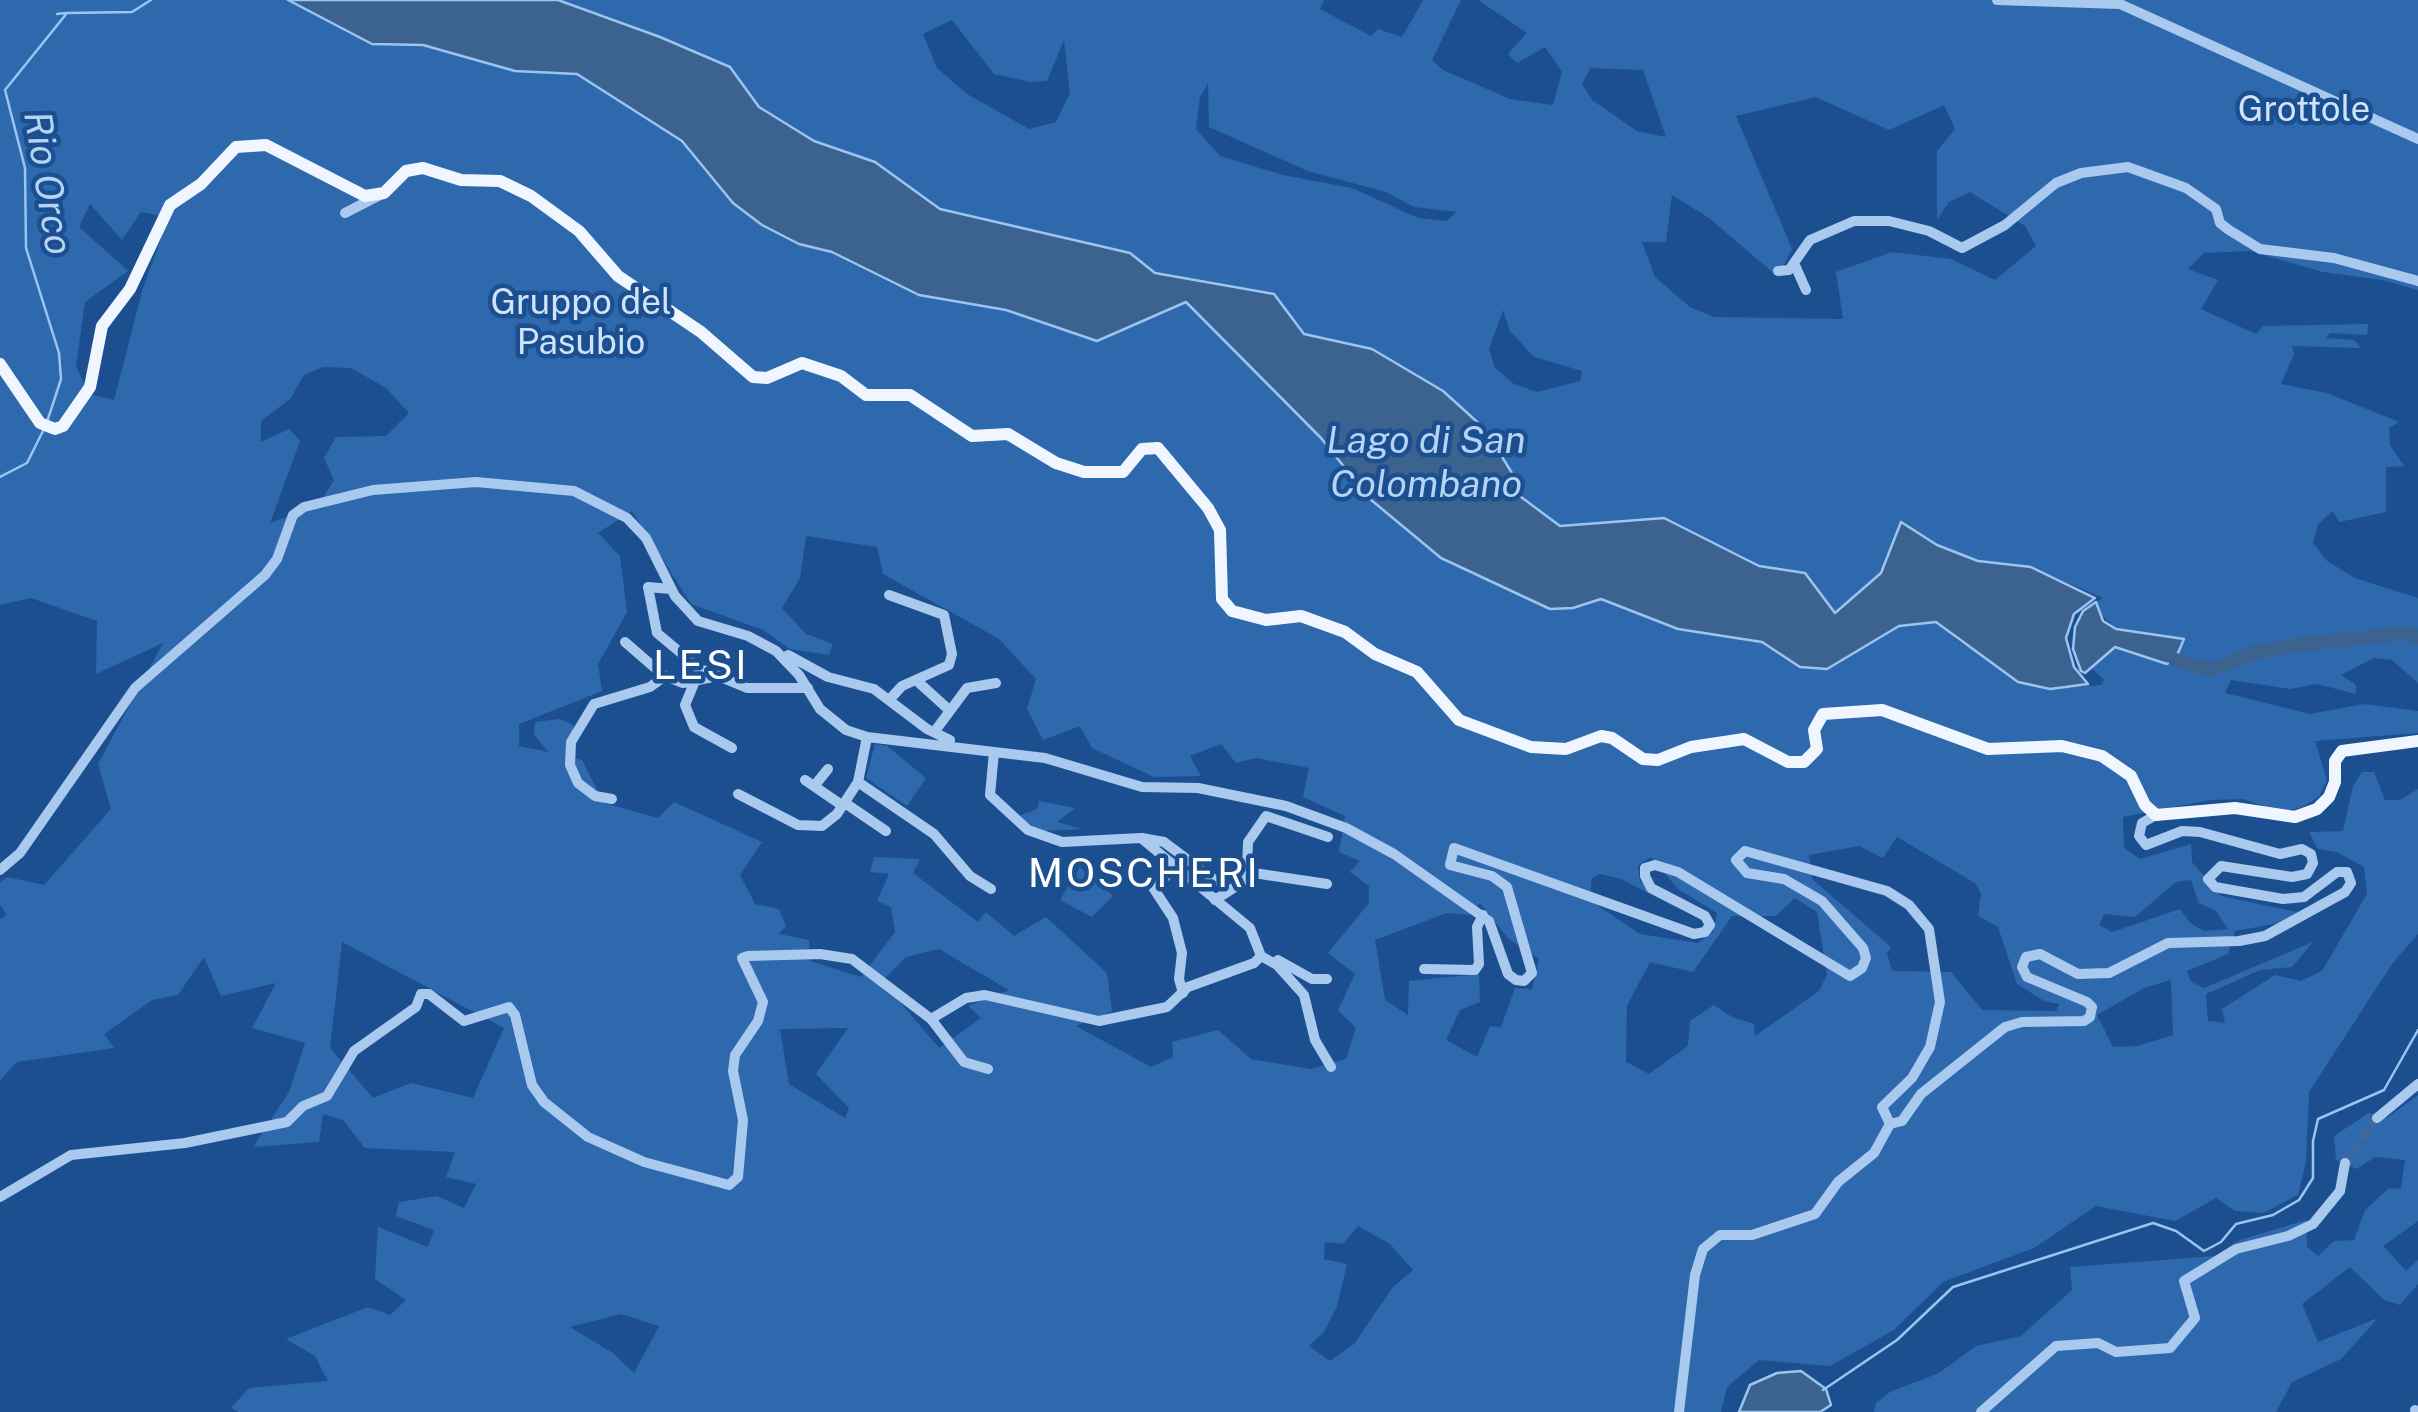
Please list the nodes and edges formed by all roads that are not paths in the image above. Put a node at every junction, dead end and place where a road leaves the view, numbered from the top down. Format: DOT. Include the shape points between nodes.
graph roads {
  1 [pos="1997,0"];
  2 [pos="2418,139"];
  3 [pos="384,193"];
  4 [pos="346,213"];
  5 [pos="1794,263"];
  6 [pos="1778,271"];
  7 [pos="2418,281"];
  8 [pos="1806,290"];
  9 [pos="0,364"];
  10 [pos="670,589"];
  11 [pos="889,595"];
  12 [pos="748,636"];
  13 [pos="625,642"];
  14 [pos="700,670"];
  15 [pos="665,676"];
  16 [pos="718,676"];
  17 [pos="916,680"];
  18 [pos="692,683"];
  19 [pos="996,683"];
  20 [pos="808,688"];
  21 [pos="889,700"];
  22 [pos="948,709"];
  23 [pos="936,732"];
  24 [pos="868,737"];
  25 [pos="2418,741"];
  26 [pos="949,745"];
  27 [pos="732,748"];
  28 [pos="994,752"];
  29 [pos="828,769"];
  30 [pos="858,782"];
  31 [pos="738,794"];
  32 [pos="612,799"];
  33 [pos="844,804"];
  34 [pos="2156,815"];
  35 [pos="886,831"];
  36 [pos="1328,837"];
  37 [pos="1142,838"];
  38 [pos="1176,865"];
  39 [pos="0,870"];
  40 [pos="1247,872"];
  41 [pos="1216,881"];
  42 [pos="1328,884"];
  43 [pos="990,888"];
  44 [pos="1216,900"];
  45 [pos="1482,916"];
  46 [pos="1263,956"];
  47 [pos="1424,969"];
  48 [pos="1327,979"];
  49 [pos="1182,993"];
  50 [pos="931,1019"];
  51 [pos="1331,1067"];
  52 [pos="988,1069"];
  53 [pos="2418,1084"];
  54 [pos="2377,1118"];
  55 [pos="1890,1124"];
  56 [pos="2345,1164"];
  57 [pos="0,1197"];
  58 [pos="1679,1412"];
  59 [pos="1981,1412"];
  1 -- 2 [label="street" via="2120,4"];
  3 -- 4 [label="street"];
  3 -- 9 [label="main road" via="366,196 266,145 236,147 170,206 130,289 102,326 90,387 70,420 55,429 40,423"];
  3 -- 34 [label="main road" via="406,171 423,168 515,187 579,231 618,276 753,377 802,362 841,376 866,395 910,395 972,436 1008,434 1084,472 1124,472 1142,449 1154,446 1220,530 1222,599 1232,610 1266,620 1300,616 1345,632 1417,672 1459,720 1530,747 1566,749 1601,736 1658,760 1744,739 1788,762 1804,762 1815,754 1814,730 1823,714 1882,710 1988,749 2062,746 2102,756 2131,776"];
  5 -- 6 [label="street"];
  5 -- 7 [label="street" via="1810,240 1854,221 1930,231 1962,248 1994,232 2056,183 2128,167 2186,188 2216,209 2229,230 2260,249 2334,258"];
  5 -- 8 [label="street"];
  10 -- 12 [label="street" via="698,621"];
  10 -- 14 [label="street" via="648,587 657,633"];
  10 -- 39 [label="street" via="637,527 574,491 442,483 304,507 285,528 266,575 134,688 20,853"];
  11 -- 17 [label="street" via="946,620 949,665"];
  12 -- 20 [label="street" via="776,651"];
  12 -- 21 [label="street"];
  13 -- 15 [label="street"];
  14 -- 16 [label="street"];
  14 -- 18 [label="street"];
  15 -- 18 [label="street"];
  15 -- 32 [label="street" via="594,704 572,742 570,765 578,783"];
  16 -- 18 [label="street"];
  16 -- 20 [label="street" via="746,688"];
  17 -- 21 [label="street"];
  17 -- 22 [label="street"];
  18 -- 27 [label="street" via="687,718"];
  19 -- 22 [label="street" via="974,684"];
  20 -- 24 [label="street" via="833,722"];
  21 -- 23 [label="street"];
  22 -- 23 [label="street"];
  23 -- 26 [label="street"];
  24 -- 26 [label="street"];
  24 -- 30 [label="street"];
  25 -- 34 [label="main road" via="2342,751 2329,796 2295,817 2234,808"];
  26 -- 28 [label="street"];
  28 -- 37 [label="street" via="990,795 1028,830 1062,842"];
  28 -- 45 [label="street" via="1045,758 1142,787 1198,788 1286,806 1394,854"];
  29 -- 33 [label="street" via="810,783"];
  30 -- 33 [label="street"];
  30 -- 43 [label="street" via="934,834 970,876"];
  31 -- 33 [label="street" via="813,828"];
  33 -- 35 [label="street"];
  34 -- 55 [label="street" via="2142,823 2139,836 2146,845 2200,832 2253,849 2311,854 2312,869 2292,878 2222,866 2208,879 2226,890 2282,899 2304,897 2337,872 2347,872 2352,882 2266,936 2168,943 2108,973 2078,974 2040,954 2026,957 2027,977 2088,1002 2090,1017 2005,1027 1921,1094 1902,1121"];
  36 -- 40 [label="street" via="1266,816 1248,842"];
  37 -- 38 [label="street"];
  37 -- 41 [label="street" via="1164,842"];
  38 -- 44 [label="street"];
  38 -- 49 [label="street" via="1154,889 1173,918"];
  40 -- 42 [label="street"];
  40 -- 44 [label="street"];
  44 -- 46 [label="street" via="1250,928"];
  45 -- 47 [label="street" via="1475,970"];
  45 -- 55 [label="street" via="1498,937 1508,974 1524,980 1531,964 1507,887 1450,865 1454,848 1694,934 1705,932 1705,916 1651,888 1645,868 1654,865 1678,872 1850,976 1866,958 1822,901 1784,879 1747,874 1736,860 1745,851 1886,891 1929,929 1940,1002 1921,1062 1882,1107"];
  46 -- 48 [label="street" via="1312,979"];
  46 -- 49 [label="street"];
  46 -- 51 [label="street" via="1304,996 1313,1034"];
  49 -- 50 [label="street" via="1167,1007 1105,1020 985,995"];
  50 -- 52 [label="street" via="964,1062"];
  50 -- 57 [label="street" via="837,954 742,958 764,1002 735,1056 743,1120 738,1178 729,1185 644,1162 588,1138 532,1085 508,1007 464,1020 421,994 416,1008 354,1052 327,1096 286,1122 185,1143 71,1155"];
  53 -- 54 [label="street"];
  55 -- 58 [label="street" via="1874,1153 1838,1182 1815,1214 1752,1235 1720,1236 1703,1249 1694,1274"];
  56 -- 59 [label="street" via="2340,1191 2313,1224 2236,1249 2184,1282 2195,1318 2170,1348 2056,1346"];
}
